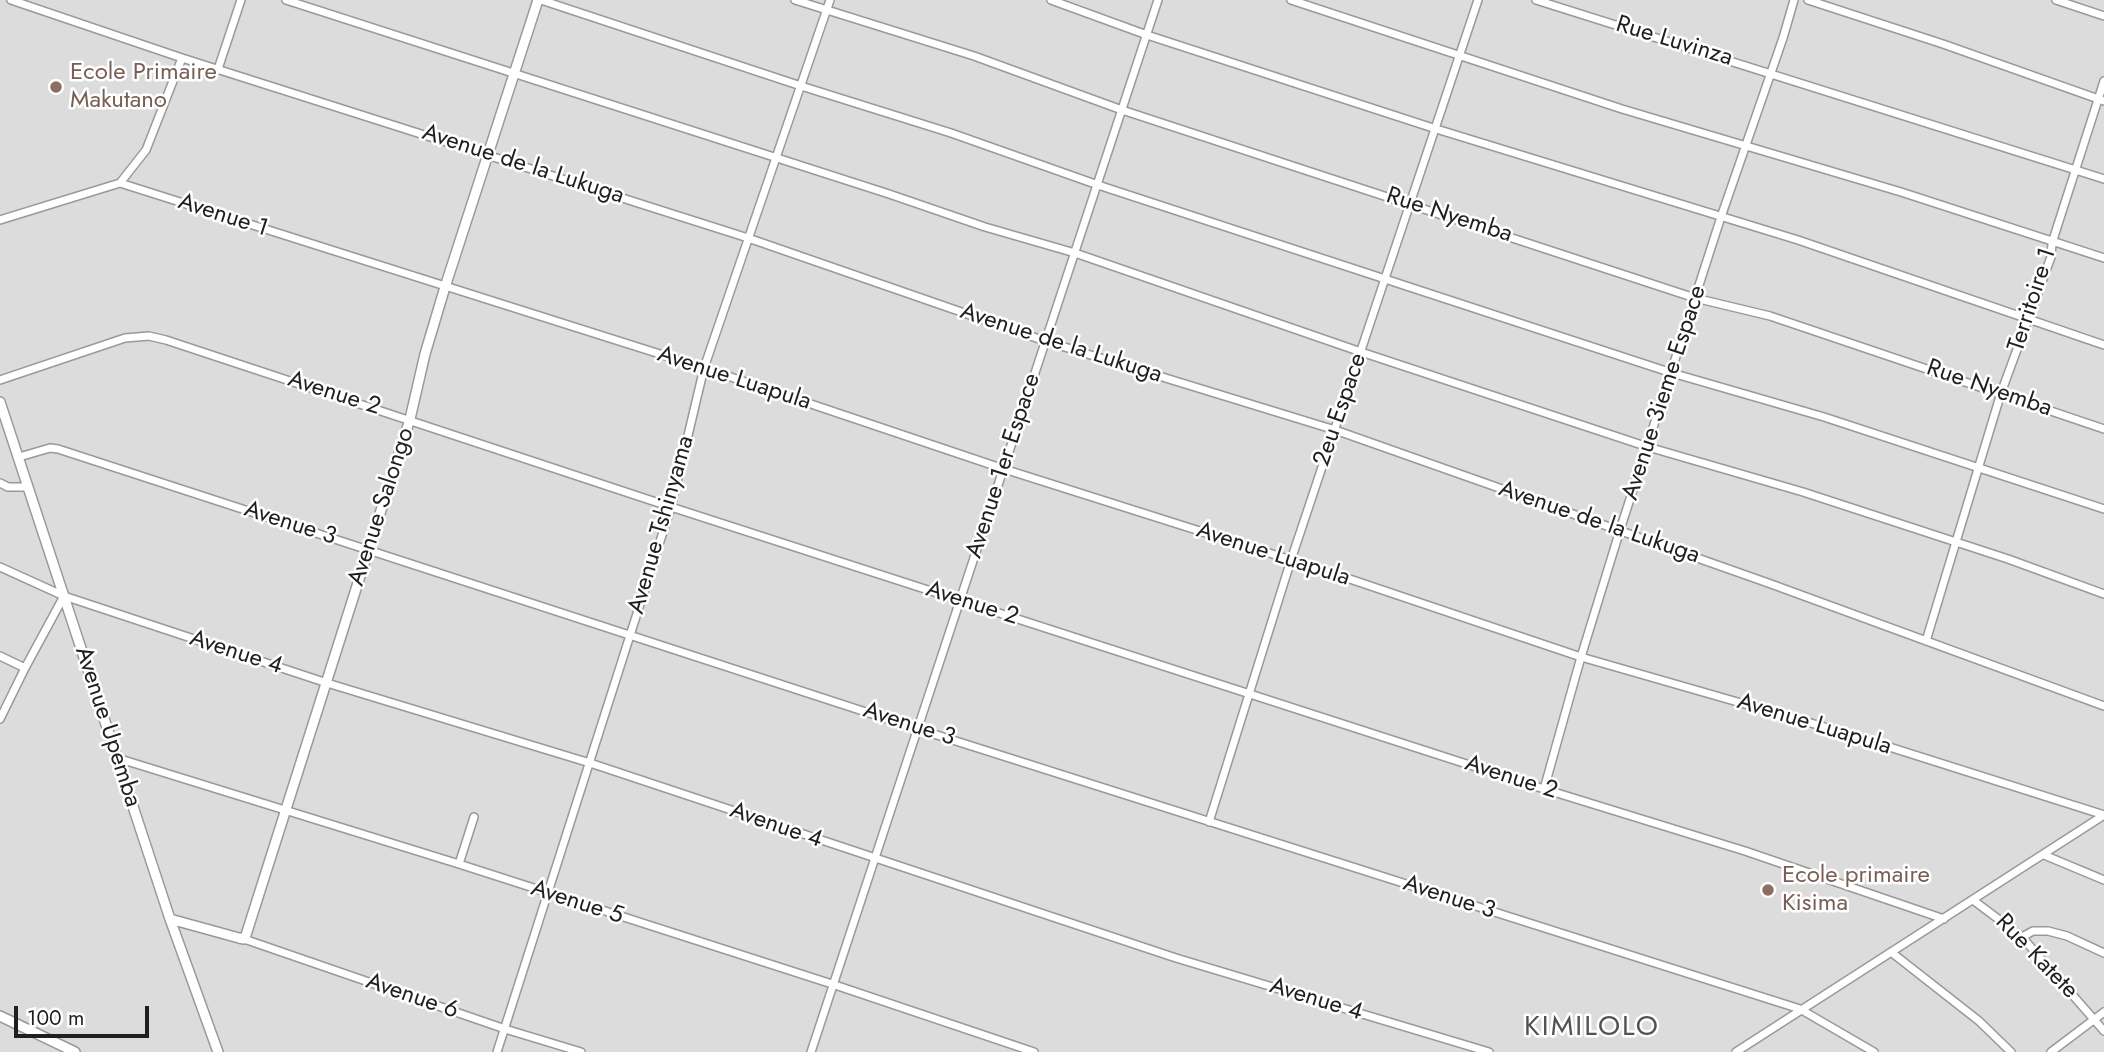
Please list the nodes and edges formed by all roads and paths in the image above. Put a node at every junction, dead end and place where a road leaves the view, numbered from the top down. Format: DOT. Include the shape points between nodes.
graph roads {
  1 [pos="11,0"];
  2 [pos="241,0"];
  3 [pos="286,0"];
  4 [pos="539,0"];
  5 [pos="795,0"];
  6 [pos="830,0"];
  7 [pos="1051,0"];
  8 [pos="1158,0"];
  9 [pos="1291,0"];
  10 [pos="1478,0"];
  11 [pos="1536,0"];
  12 [pos="1794,0"];
  13 [pos="1808,0"];
  14 [pos="2056,0"];
  15 [pos="827,10"];
  16 [pos="2104,16"];
  17 [pos="1147,35"];
  18 [pos="1459,55"];
  19 [pos="182,58"];
  20 [pos="218,69"];
  21 [pos="1771,72"];
  22 [pos="513,73"];
  23 [pos="2104,81"];
  24 [pos="801,86"];
  25 [pos="2101,100"];
  26 [pos="1122,110"];
  27 [pos="1433,128"];
  28 [pos="1747,144"];
  29 [pos="489,154"];
  30 [pos="776,159"];
  31 [pos="2075,170"];
  32 [pos="2104,179"];
  33 [pos="120,183"];
  34 [pos="1098,185"];
  35 [pos="1410,203"];
  36 [pos="1721,217"];
  37 [pos="0,220"];
  38 [pos="748,238"];
  39 [pos="2052,243"];
  40 [pos="1075,253"];
  41 [pos="2104,258"];
  42 [pos="1385,279"];
  43 [pos="445,287"];
  44 [pos="1695,298"];
  45 [pos="2026,320"];
  46 [pos="1045,341"];
  47 [pos="2104,345"];
  48 [pos="1361,352"];
  49 [pos="704,368"];
  50 [pos="1672,373"];
  51 [pos="0,380"];
  52 [pos="2001,393"];
  53 [pos="0,402"];
  54 [pos="410,419"];
  55 [pos="2104,429"];
  56 [pos="1335,430"];
  57 [pos="1648,447"];
  58 [pos="19,457"];
  59 [pos="1979,468"];
  60 [pos="1004,469"];
  61 [pos="0,483"];
  62 [pos="27,487"];
  63 [pos="671,507"];
  64 [pos="2104,509"];
  65 [pos="1620,530"];
  66 [pos="1957,542"];
  67 [pos="369,550"];
  68 [pos="1291,560"];
  69 [pos="0,567"];
  70 [pos="2104,594"];
  71 [pos="64,597"];
  72 [pos="960,600"];
  73 [pos="631,634"];
  74 [pos="1926,641"];
  75 [pos="0,656"];
  76 [pos="1581,657"];
  77 [pos="25,668"];
  78 [pos="327,683"];
  79 [pos="1248,694"];
  80 [pos="2104,706"];
  81 [pos="0,719"];
  82 [pos="918,729"];
  83 [pos="117,758"];
  84 [pos="590,762"];
  85 [pos="1544,789"];
  86 [pos="286,809"];
  87 [pos="2104,815"];
  88 [pos="474,817"];
  89 [pos="1209,822"];
  90 [pos="2043,855"];
  91 [pos="876,860"];
  92 [pos="459,864"];
  93 [pos="2104,880"];
  94 [pos="546,893"];
  95 [pos="1973,900"];
  96 [pos="170,919"];
  97 [pos="1944,919"];
  98 [pos="2022,937"];
  99 [pos="244,939"];
  100 [pos="1891,952"];
  101 [pos="2104,953"];
  102 [pos="832,984"];
  103 [pos="1800,1009"];
  104 [pos="2104,1012"];
  105 [pos="0,1016"];
  106 [pos="2095,1019"];
  107 [pos="505,1029"];
  108 [pos="2104,1031"];
  109 [pos="75,1052"];
  110 [pos="218,1052"];
  111 [pos="497,1052"];
  112 [pos="581,1052"];
  113 [pos="811,1052"];
  114 [pos="1034,1052"];
  115 [pos="1489,1052"];
  116 [pos="1736,1052"];
  117 [pos="1874,1052"];
  118 [pos="2011,1052"];
  119 [pos="2051,1052"];
  1 -- 19 [label="street, Avenue de la Lukuga"];
  2 -- 20 [label="street"];
  3 -- 22 [label="street"];
  4 -- 22 [label="street, Avenue Salongo"];
  4 -- 24 [label="street"];
  5 -- 15 [label="street, Rue Nyemba"];
  6 -- 15 [label="street, Avenue Tshinyama"];
  7 -- 17 [label="street"];
  8 -- 17 [label="street, Avenue 1er Espace"];
  9 -- 18 [label="street"];
  10 -- 18 [label="street, 2eu Espace"];
  11 -- 21 [label="street, Rue Luvinza"];
  12 -- 21 [label="street, Avenue 3ieme Espace"];
  13 -- 25 [label="street"];
  14 -- 16 [label="street"];
  15 -- 24 [label="street, Avenue Tshinyama"];
  15 -- 26 [label="street, Rue Nyemba" via="974,56"];
  17 -- 26 [label="street, Avenue 1er Espace"];
  17 -- 27 [label="street"];
  18 -- 27 [label="street, 2eu Espace"];
  18 -- 28 [label="street"];
  19 -- 20 [label="street, Avenue de la Lukuga"];
  19 -- 33 [label="street" via="146,150"];
  20 -- 29 [label="street, Avenue de la Lukuga"];
  21 -- 28 [label="street, Avenue 3ieme Espace"];
  21 -- 31 [label="street, Rue Luvinza"];
  22 -- 29 [label="street, Avenue Salongo"];
  22 -- 30 [label="street"];
  23 -- 25 [label="street, Territoire 1"];
  24 -- 30 [label="street, Avenue Tshinyama"];
  24 -- 34 [label="street"];
  25 -- 31 [label="street, Territoire 1"];
  26 -- 34 [label="street, Avenue 1er Espace"];
  26 -- 35 [label="street, Rue Nyemba"];
  27 -- 35 [label="street, 2eu Espace"];
  27 -- 36 [label="street"];
  28 -- 36 [label="street, Avenue 3ieme Espace"];
  28 -- 39 [label="street"];
  29 -- 38 [label="street, Avenue de la Lukuga"];
  29 -- 43 [label="street, Avenue Salongo"];
  30 -- 38 [label="street, Avenue Tshinyama"];
  30 -- 40 [label="street"];
  31 -- 32 [label="street, Rue Luvinza"];
  31 -- 39 [label="street, Territoire 1"];
  33 -- 37 [label="street"];
  33 -- 43 [label="street, Avenue 1"];
  34 -- 40 [label="street, Avenue 1er Espace"];
  34 -- 42 [label="street"];
  35 -- 42 [label="street, 2eu Espace"];
  35 -- 44 [label="street, Rue Nyemba"];
  36 -- 44 [label="street, Avenue 3ieme Espace"];
  36 -- 45 [label="street"];
  38 -- 46 [label="street, Avenue de la Lukuga"];
  38 -- 49 [label="street, Avenue Tshinyama"];
  39 -- 41 [label="street"];
  39 -- 45 [label="street, Territoire 1" via="2051,257"];
  40 -- 46 [label="street, Avenue 1er Espace"];
  40 -- 48 [label="street"];
  42 -- 48 [label="street, 2eu Espace"];
  42 -- 50 [label="street"];
  43 -- 49 [label="street, Avenue Luapula"];
  43 -- 54 [label="street, Avenue Salongo"];
  44 -- 50 [label="street, Avenue 3ieme Espace"];
  44 -- 52 [label="street, Rue Nyemba" via="1770,316"];
  45 -- 47 [label="street"];
  45 -- 52 [label="street, Territoire 1"];
  46 -- 56 [label="street, Avenue de la Lukuga"];
  46 -- 60 [label="street, Avenue 1er Espace"];
  48 -- 56 [label="street, 2eu Espace"];
  48 -- 57 [label="street"];
  49 -- 60 [label="street, Avenue Luapula"];
  49 -- 63 [label="street, Avenue Tshinyama"];
  50 -- 57 [label="street, Avenue 3ieme Espace"];
  50 -- 59 [label="street"];
  51 -- 54 [label="street, Avenue 2" via="125,338 149,336"];
  52 -- 55 [label="street, Rue Nyemba"];
  52 -- 59 [label="street, Territoire 1"];
  53 -- 58 [label="street, Avenue Upemba"];
  54 -- 63 [label="street, Avenue 2"];
  54 -- 67 [label="street, Avenue Salongo"];
  56 -- 65 [label="street, Avenue de la Lukuga"];
  56 -- 68 [label="street, 2eu Espace"];
  57 -- 65 [label="street, Avenue 3ieme Espace"];
  57 -- 66 [label="street"];
  58 -- 62 [label="street, Avenue Upemba"];
  58 -- 67 [label="street, Avenue 3" via="58,449"];
  59 -- 64 [label="street"];
  59 -- 66 [label="street, Territoire 1"];
  60 -- 68 [label="street, Avenue Luapula"];
  60 -- 72 [label="street, Avenue 1er Espace"];
  61 -- 62 [label="street"];
  62 -- 71 [label="street, Avenue Upemba"];
  63 -- 72 [label="street, Avenue 2"];
  63 -- 73 [label="street, Avenue Tshinyama"];
  65 -- 74 [label="street, Avenue de la Lukuga"];
  65 -- 76 [label="street, Avenue 3ieme Espace"];
  66 -- 70 [label="street"];
  66 -- 74 [label="street, Territoire 1"];
  67 -- 73 [label="street, Avenue 3"];
  67 -- 78 [label="street, Avenue Salongo"];
  68 -- 76 [label="street, Avenue Luapula"];
  68 -- 79 [label="street, 2eu Espace"];
  69 -- 71 [label="street, Avenue 4"];
  71 -- 77 [label="street"];
  71 -- 78 [label="street, Avenue 4"];
  71 -- 83 [label="street, Avenue Upemba"];
  72 -- 79 [label="street, Avenue 2"];
  72 -- 82 [label="street, Avenue 1er Espace"];
  73 -- 82 [label="street, Avenue 3"];
  73 -- 84 [label="street, Avenue Tshinyama"];
  74 -- 80 [label="street, Avenue de la Lukuga"];
  75 -- 77 [label="street"];
  76 -- 85 [label="street, Avenue 3ieme Espace"];
  76 -- 87 [label="street, Avenue Luapula" via="1842,732"];
  77 -- 81 [label="street"];
  78 -- 84 [label="street, Avenue 4"];
  78 -- 86 [label="street, Avenue Salongo"];
  79 -- 85 [label="street, Avenue 2"];
  79 -- 89 [label="street, 2eu Espace"];
  82 -- 89 [label="street, Avenue 3"];
  82 -- 91 [label="street, Avenue 1er Espace"];
  83 -- 86 [label="street, Avenue 5"];
  83 -- 96 [label="street, Avenue Upemba"];
  84 -- 91 [label="street, Avenue 4"];
  84 -- 94 [label="street, Avenue Tshinyama"];
  85 -- 97 [label="street, Avenue 2"];
  86 -- 92 [label="street, Avenue 5"];
  86 -- 99 [label="street, Avenue Salongo"];
  87 -- 90 [label="street"];
  88 -- 92 [label="street"];
  89 -- 103 [label="street, Avenue 3"];
  90 -- 93 [label="street"];
  90 -- 95 [label="street"];
  91 -- 102 [label="street, Avenue 1er Espace"];
  91 -- 115 [label="street, Avenue 4" via="1176,958"];
  92 -- 94 [label="street, Avenue 5"];
  94 -- 102 [label="street, Avenue 5"];
  94 -- 107 [label="street, Avenue Tshinyama"];
  95 -- 97 [label="street"];
  95 -- 98 [label="street, Rue Katete"];
  96 -- 99 [label="street"];
  96 -- 110 [label="street, Avenue Upemba"];
  97 -- 100 [label="street"];
  98 -- 101 [label="street" via="2048,931"];
  98 -- 106 [label="street, Rue Katete"];
  99 -- 107 [label="street, Avenue 6"];
  100 -- 103 [label="street"];
  100 -- 118 [label="street"];
  102 -- 113 [label="street, Avenue 1er Espace"];
  102 -- 114 [label="street, Avenue 5"];
  103 -- 116 [label="street"];
  103 -- 117 [label="street, Avenue 3"];
  104 -- 106 [label="street, Rue Katete"];
  105 -- 109 [label="street"];
  106 -- 108 [label="street, Rue Katete"];
  106 -- 119 [label="street, Rue Katete"];
  107 -- 111 [label="street, Avenue Tshinyama"];
  107 -- 112 [label="street, Avenue 6"];
}
